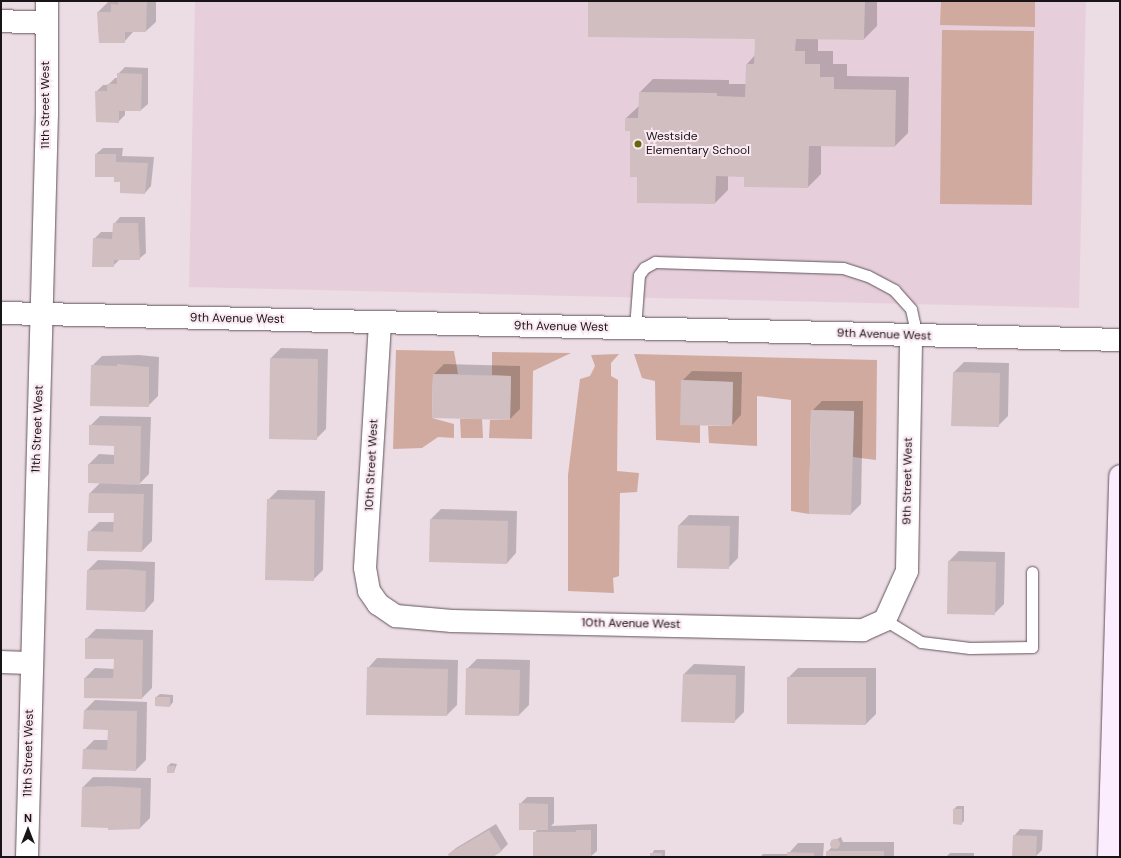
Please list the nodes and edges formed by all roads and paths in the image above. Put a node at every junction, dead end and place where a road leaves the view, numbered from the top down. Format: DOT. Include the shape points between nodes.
graph roads {
  1 [pos="47,1"];
  2 [pos="1,21"];
  3 [pos="46,23"];
  4 [pos="1,313"];
  5 [pos="41,314"];
  6 [pos="380,323"];
  7 [pos="635,328"];
  8 [pos="911,337"];
  9 [pos="1120,340"];
  10 [pos="1120,476"];
  11 [pos="1032,572"];
  12 [pos="378,604"];
  13 [pos="885,620"];
  14 [pos="1118,638"];
  15 [pos="1,662"];
  16 [pos="31,663"];
  17 [pos="27,857"];
  18 [pos="1109,857"];
  1 -- 3 [label="street, 11th Street West"];
  2 -- 3 [label="street"];
  3 -- 5 [label="street, 11th Street West" via="47,114"];
  4 -- 5 [label="street, 9th Avenue West"];
  5 -- 6 [label="street, 9th Avenue West"];
  5 -- 16 [label="street, 11th Street West"];
  6 -- 7 [label="street, 9th Avenue West"];
  6 -- 12 [label="street, 10th Street West" via="365,568 368,591"];
  7 -- 8 [label="street, 9th Avenue West"];
  7 -- 8 [label="lane" via="639,276 644,268 655,262 726,264 843,268 868,276 894,290 911,309 914,323"];
  8 -- 9 [label="street, 9th Avenue West"];
  8 -- 13 [label="street, 9th Street West" via="907,571"];
  10 -- 14 [label="street"];
  11 -- 13 [label="lane" via="1032,647 970,648 921,642"];
  12 -- 13 [label="street, 10th Avenue West" via="396,616 452,620 863,630"];
  14 -- 18 [label="street"];
  15 -- 16 [label="street"];
  16 -- 17 [label="street, 11th Street West"];
}
